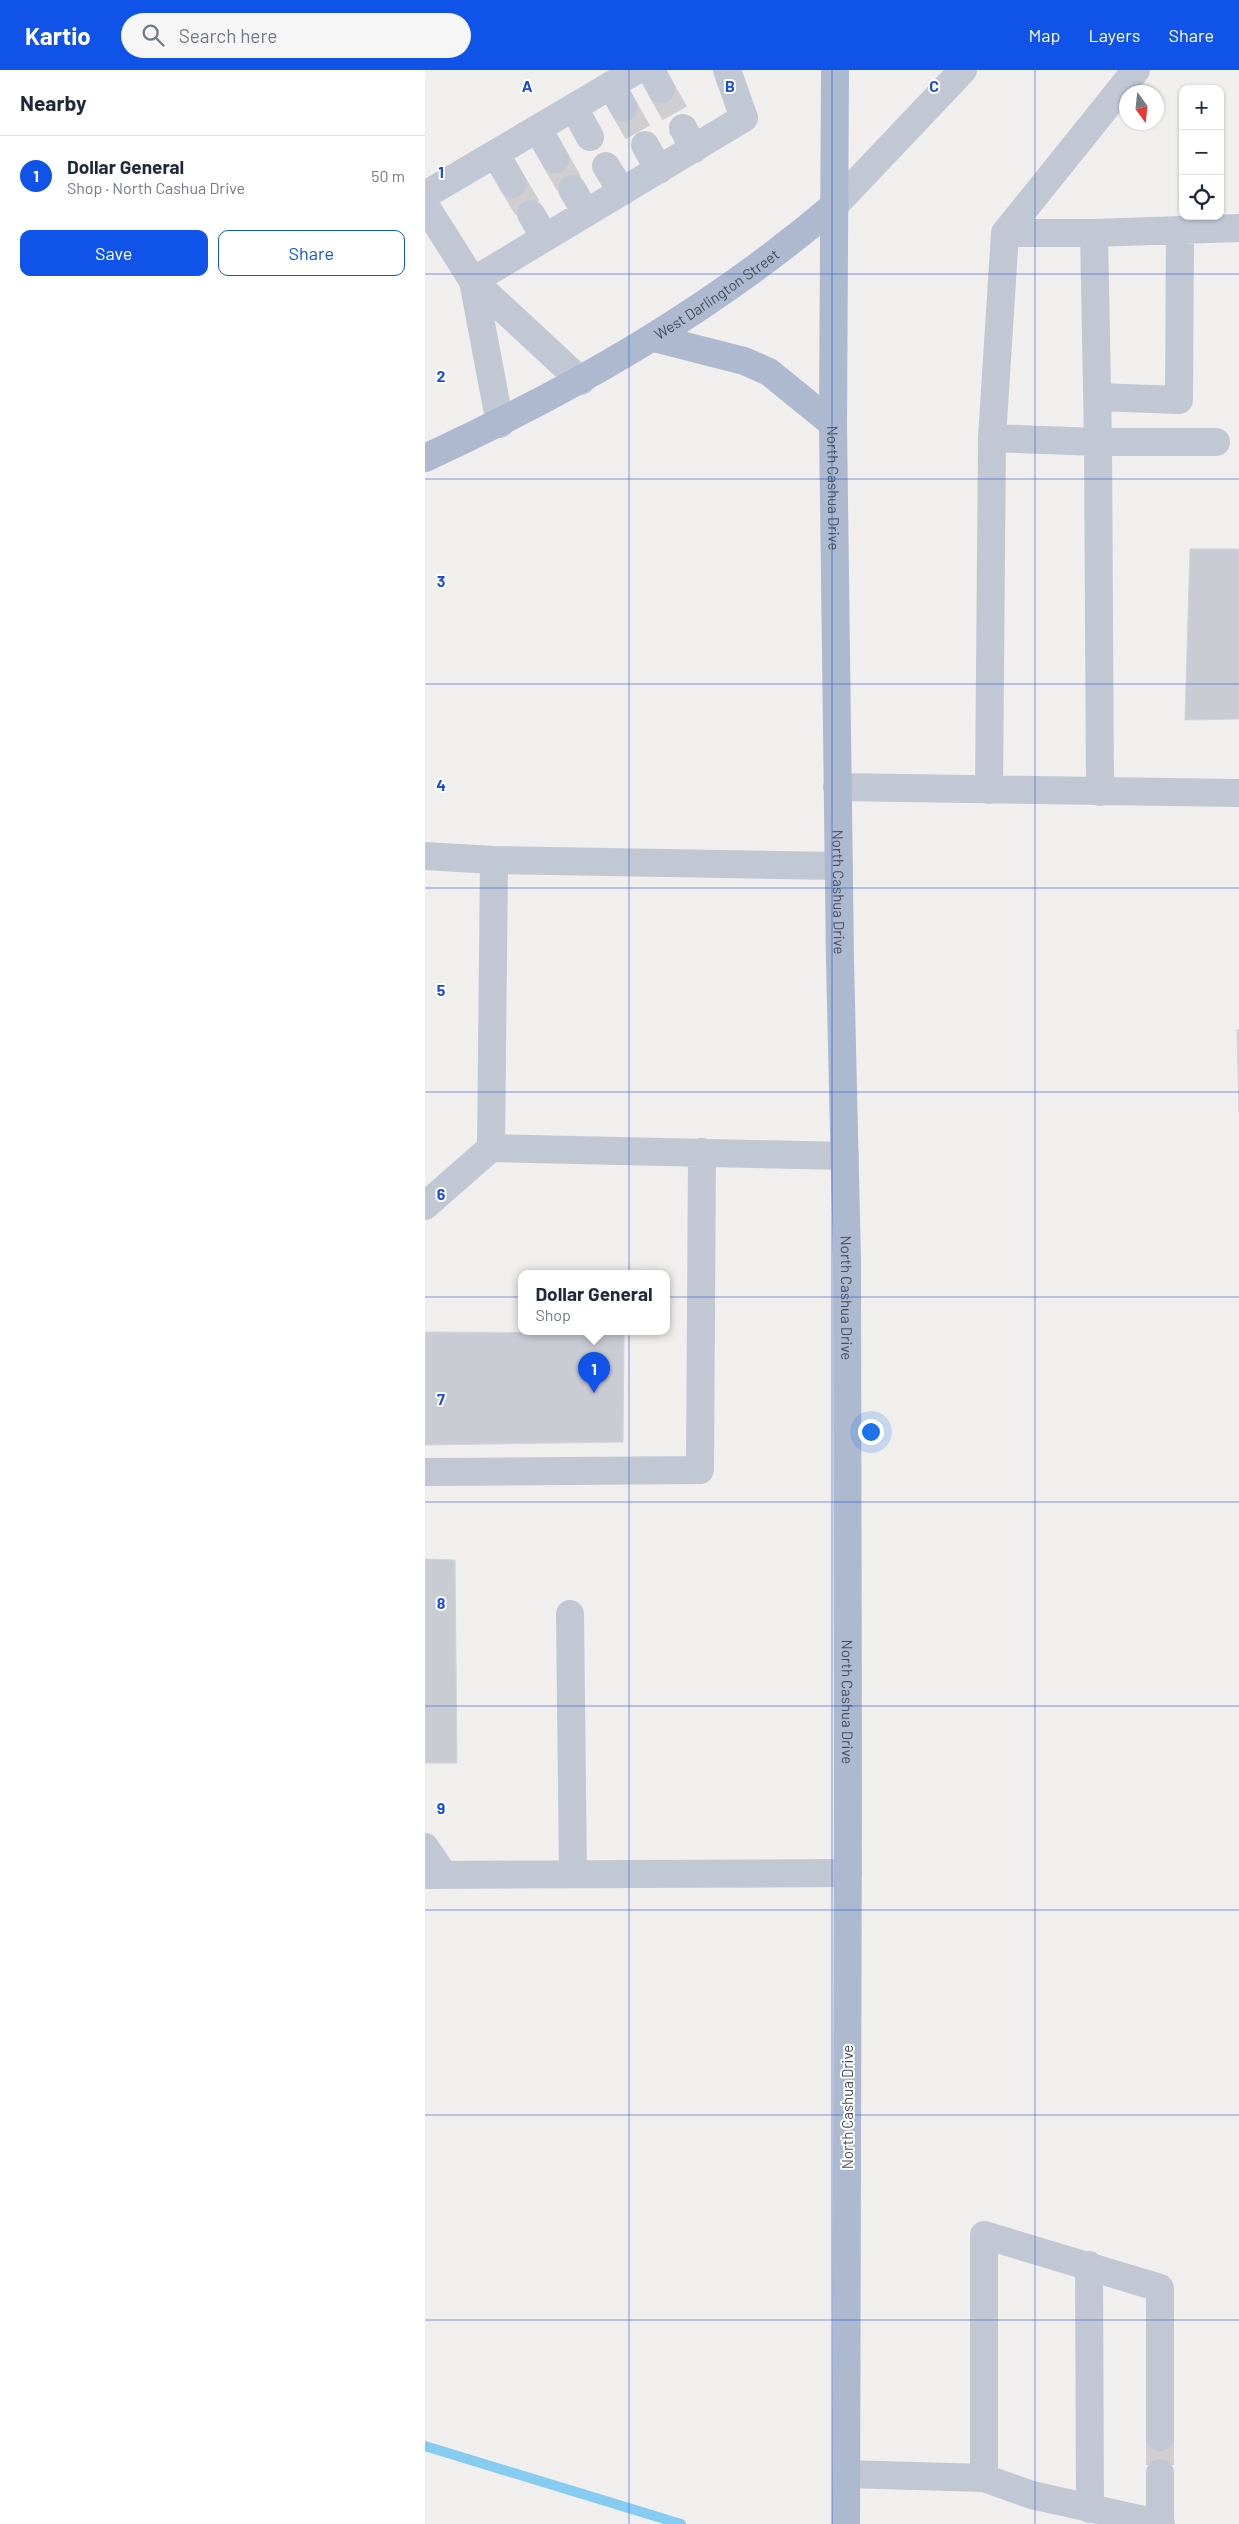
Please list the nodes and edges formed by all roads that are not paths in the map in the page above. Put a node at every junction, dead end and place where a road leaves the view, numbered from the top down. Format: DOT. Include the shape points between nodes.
graph roads {
  1 [pos="637,70"];
  2 [pos="727,70"];
  3 [pos="835,70"];
  4 [pos="963,70"];
  5 [pos="1136,70"];
  6 [pos="573,108"];
  7 [pos="538,129"];
  8 [pos="590,137"];
  9 [pos="645,145"];
  10 [pos="496,154"];
  11 [pos="555,159"];
  12 [pos="606,166"];
  13 [pos="659,170"];
  14 [pos="513,184"];
  15 [pos="572,189"];
  16 [pos="622,192"];
  17 [pos="425,195"];
  18 [pos="425,205"];
  19 [pos="835,205"];
  20 [pos="586,213"];
  21 [pos="531,214"];
  22 [pos="1239,228"];
  23 [pos="1180,230"];
  24 [pos="1005,232"];
  25 [pos="1094,233"];
  26 [pos="545,238"];
  27 [pos="473,281"];
  28 [pos="654,338"];
  29 [pos="581,381"];
  30 [pos="1097,397"];
  31 [pos="500,424"];
  32 [pos="833,424"];
  33 [pos="992,438"];
  34 [pos="1098,442"];
  35 [pos="1216,442"];
  36 [pos="425,458"];
  37 [pos="837,787"];
  38 [pos="989,790"];
  39 [pos="1100,792"];
  40 [pos="1239,793"];
  41 [pos="425,856"];
  42 [pos="494,860"];
  43 [pos="839,866"];
  44 [pos="491,1148"];
  45 [pos="702,1152"];
  46 [pos="845,1156"];
  47 [pos="425,1206"];
  48 [pos="425,1472"];
  49 [pos="570,1614"];
  50 [pos="425,1847"];
  51 [pos="848,1873"];
  52 [pos="573,1874"];
  53 [pos="434,1875"];
  54 [pos="1089,2265"];
  55 [pos="1160,2437"];
  56 [pos="1160,2473"];
  57 [pos="846,2474"];
  58 [pos="984,2478"];
  59 [pos="1089,2510"];
  60 [pos="846,2524"];
  61 [pos="1161,2524"];
  1 -- 6 [label="street" via="618,97"];
  2 -- 13 [label="street" via="744,118 688,138"];
  3 -- 19 [label="main road, North Cashua Drive"];
  4 -- 19 [label="street, West Darlington Street"];
  5 -- 24 [label="street"];
  6 -- 7 [label="street"];
  6 -- 8 [label="street"];
  7 -- 10 [label="street"];
  7 -- 11 [label="street"];
  9 -- 13 [label="street"];
  10 -- 14 [label="street"];
  10 -- 17 [label="street"];
  12 -- 16 [label="street"];
  13 -- 16 [label="street"];
  15 -- 20 [label="street"];
  16 -- 20 [label="street"];
  18 -- 27 [label="street"];
  19 -- 28 [label="main road, West Darlington Street" via="779,252"];
  19 -- 32 [label="main road, North Cashua Drive"];
  20 -- 26 [label="street"];
  21 -- 26 [label="street"];
  22 -- 23 [label="street"];
  23 -- 25 [label="street"];
  23 -- 30 [label="street" via="1179,400"];
  24 -- 25 [label="street"];
  24 -- 33 [label="street"];
  25 -- 30 [label="street"];
  26 -- 27 [label="street"];
  27 -- 29 [label="street"];
  27 -- 31 [label="street"];
  28 -- 29 [label="main road, West Darlington Street"];
  28 -- 32 [label="main road" via="744,360 769,372"];
  29 -- 31 [label="main road, West Darlington Street"];
  30 -- 34 [label="street"];
  31 -- 36 [label="main road, West Darlington Street"];
  32 -- 37 [label="main road, North Cashua Drive"];
  33 -- 34 [label="street"];
  33 -- 38 [label="street"];
  34 -- 35 [label="street"];
  34 -- 39 [label="street"];
  37 -- 38 [label="street"];
  37 -- 43 [label="main road, North Cashua Drive"];
  38 -- 39 [label="street"];
  39 -- 40 [label="street"];
  41 -- 42 [label="street"];
  42 -- 43 [label="street"];
  42 -- 44 [label="street"];
  43 -- 46 [label="main road, North Cashua Drive"];
  44 -- 45 [label="street"];
  44 -- 47 [label="street"];
  45 -- 46 [label="street"];
  45 -- 48 [label="street" via="700,1470"];
  46 -- 51 [label="main road, North Cashua Drive"];
  49 -- 52 [label="street"];
  50 -- 53 [label="street"];
  51 -- 52 [label="street"];
  51 -- 57 [label="main road, North Cashua Drive"];
  52 -- 53 [label="street"];
  54 -- 55 [label="street" via="1159,2288"];
  54 -- 58 [label="street" via="984,2235"];
  54 -- 59 [label="street"];
  56 -- 61 [label="street"];
  57 -- 58 [label="street"];
  57 -- 60 [label="main road, North Cashua Drive"];
  58 -- 59 [label="street"];
  59 -- 61 [label="street"];
}
